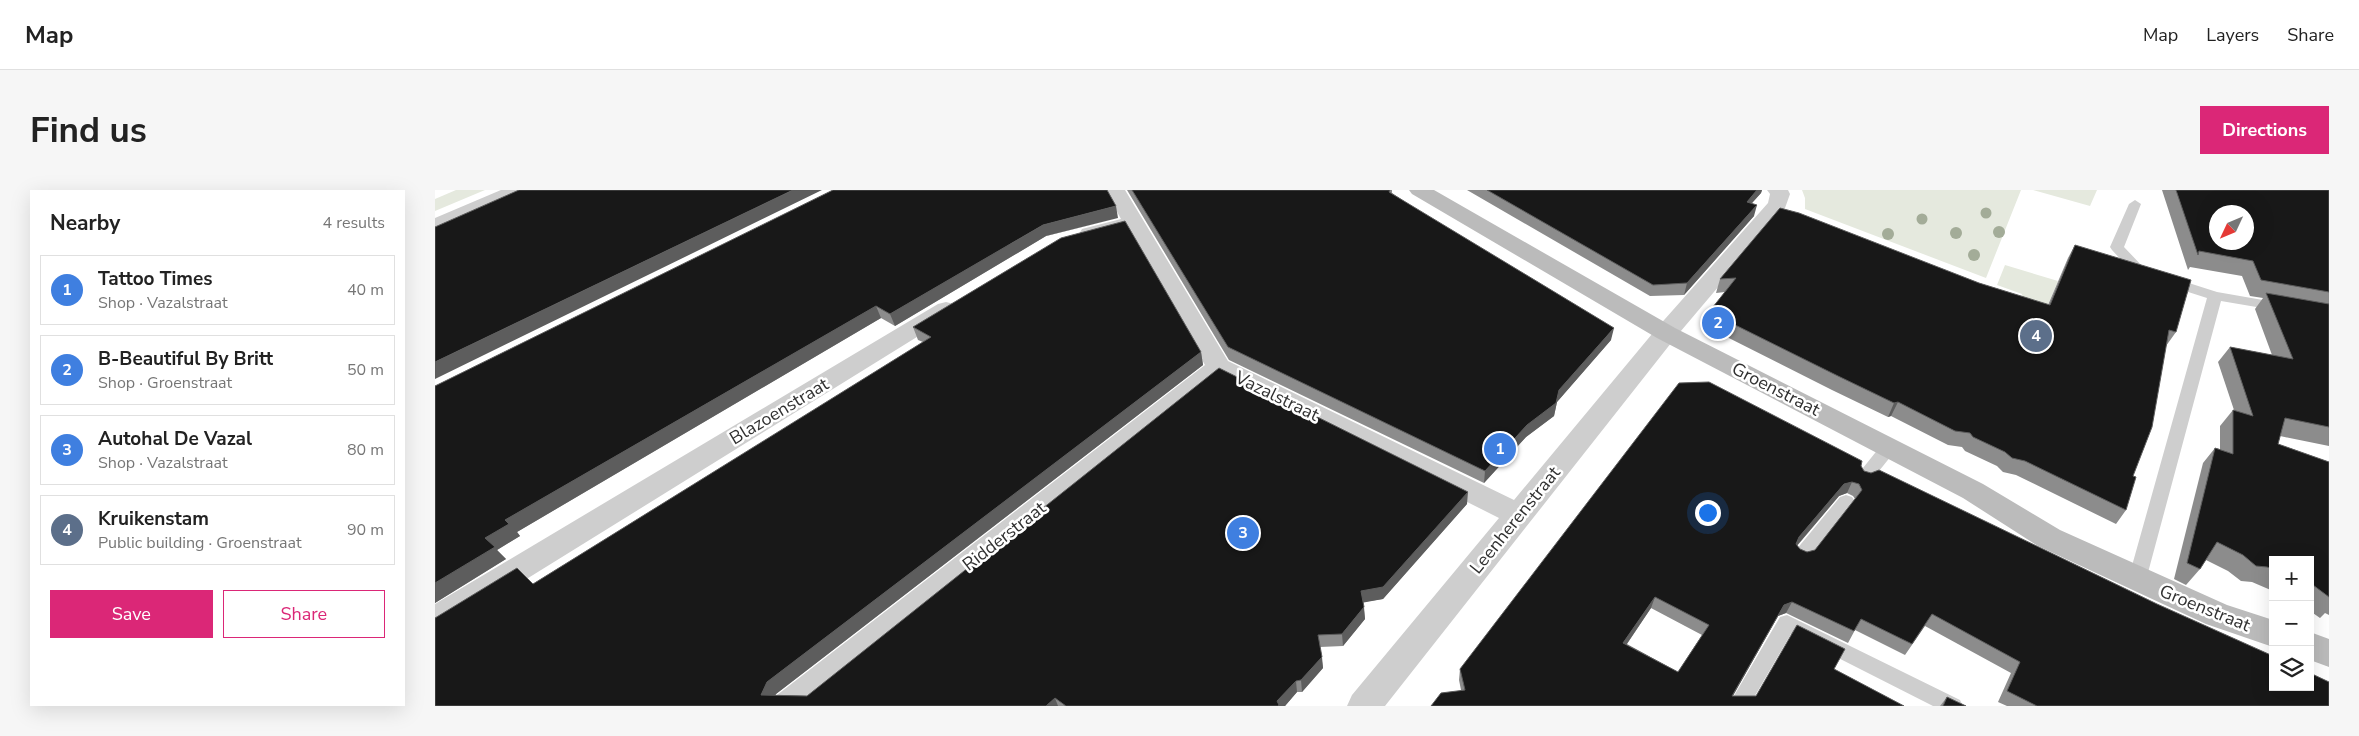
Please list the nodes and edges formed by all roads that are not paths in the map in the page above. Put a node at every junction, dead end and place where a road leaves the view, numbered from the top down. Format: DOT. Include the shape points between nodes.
graph roads {
  1 [pos="519,190"];
  2 [pos="1115,190"];
  3 [pos="1419,190"];
  4 [pos="1777,190"];
  5 [pos="2135,204"];
  6 [pos="1133,222"];
  7 [pos="435,226"];
  8 [pos="1063,241"];
  9 [pos="970,294"];
  10 [pos="2215,296"];
  11 [pos="2291,309"];
  12 [pos="1666,332"];
  13 [pos="1219,367"];
  14 [pos="1889,447"];
  15 [pos="1865,477"];
  16 [pos="1846,500"];
  17 [pos="1520,515"];
  18 [pos="1802,555"];
  19 [pos="2137,580"];
  20 [pos="435,620"];
  21 [pos="2269,633"];
  22 [pos="2314,647"];
  23 [pos="2329,653"];
  24 [pos="789,706"];
  25 [pos="1363,706"];
  26 [pos="1738,706"];
  27 [pos="1953,706"];
  1 -- 7 [label="street"];
  2 -- 6 [label="street, Vazalstraat"];
  3 -- 12 [label="street, Groenstraat"];
  4 -- 12 [label="street, Leenherenstraat" via="1780,194 1778,204"];
  5 -- 10 [label="lane" via="2117,247 2140,272"];
  6 -- 8 [label="street"];
  6 -- 13 [label="street, Vazalstraat"];
  9 -- 20 [label="street, Blazoenstraat"];
  10 -- 11 [label="lane"];
  10 -- 19 [label="lane, Groenstraat"];
  12 -- 14 [label="street, Groenstraat"];
  12 -- 17 [label="street, Leenherenstraat"];
  13 -- 17 [label="street, Vazalstraat"];
  13 -- 24 [label="street, Ridderstraat"];
  14 -- 15 [label="lane"];
  14 -- 19 [label="street, Groenstraat" via="1973,491 2049,538"];
  16 -- 18 [label="lane"];
  17 -- 25 [label="street, Leenherenstraat"];
  19 -- 21 [label="street, Groenstraat" via="2217,615"];
  22 -- 23 [label="street"];
  26 -- 27 [label="lane" via="1787,623"];
}
